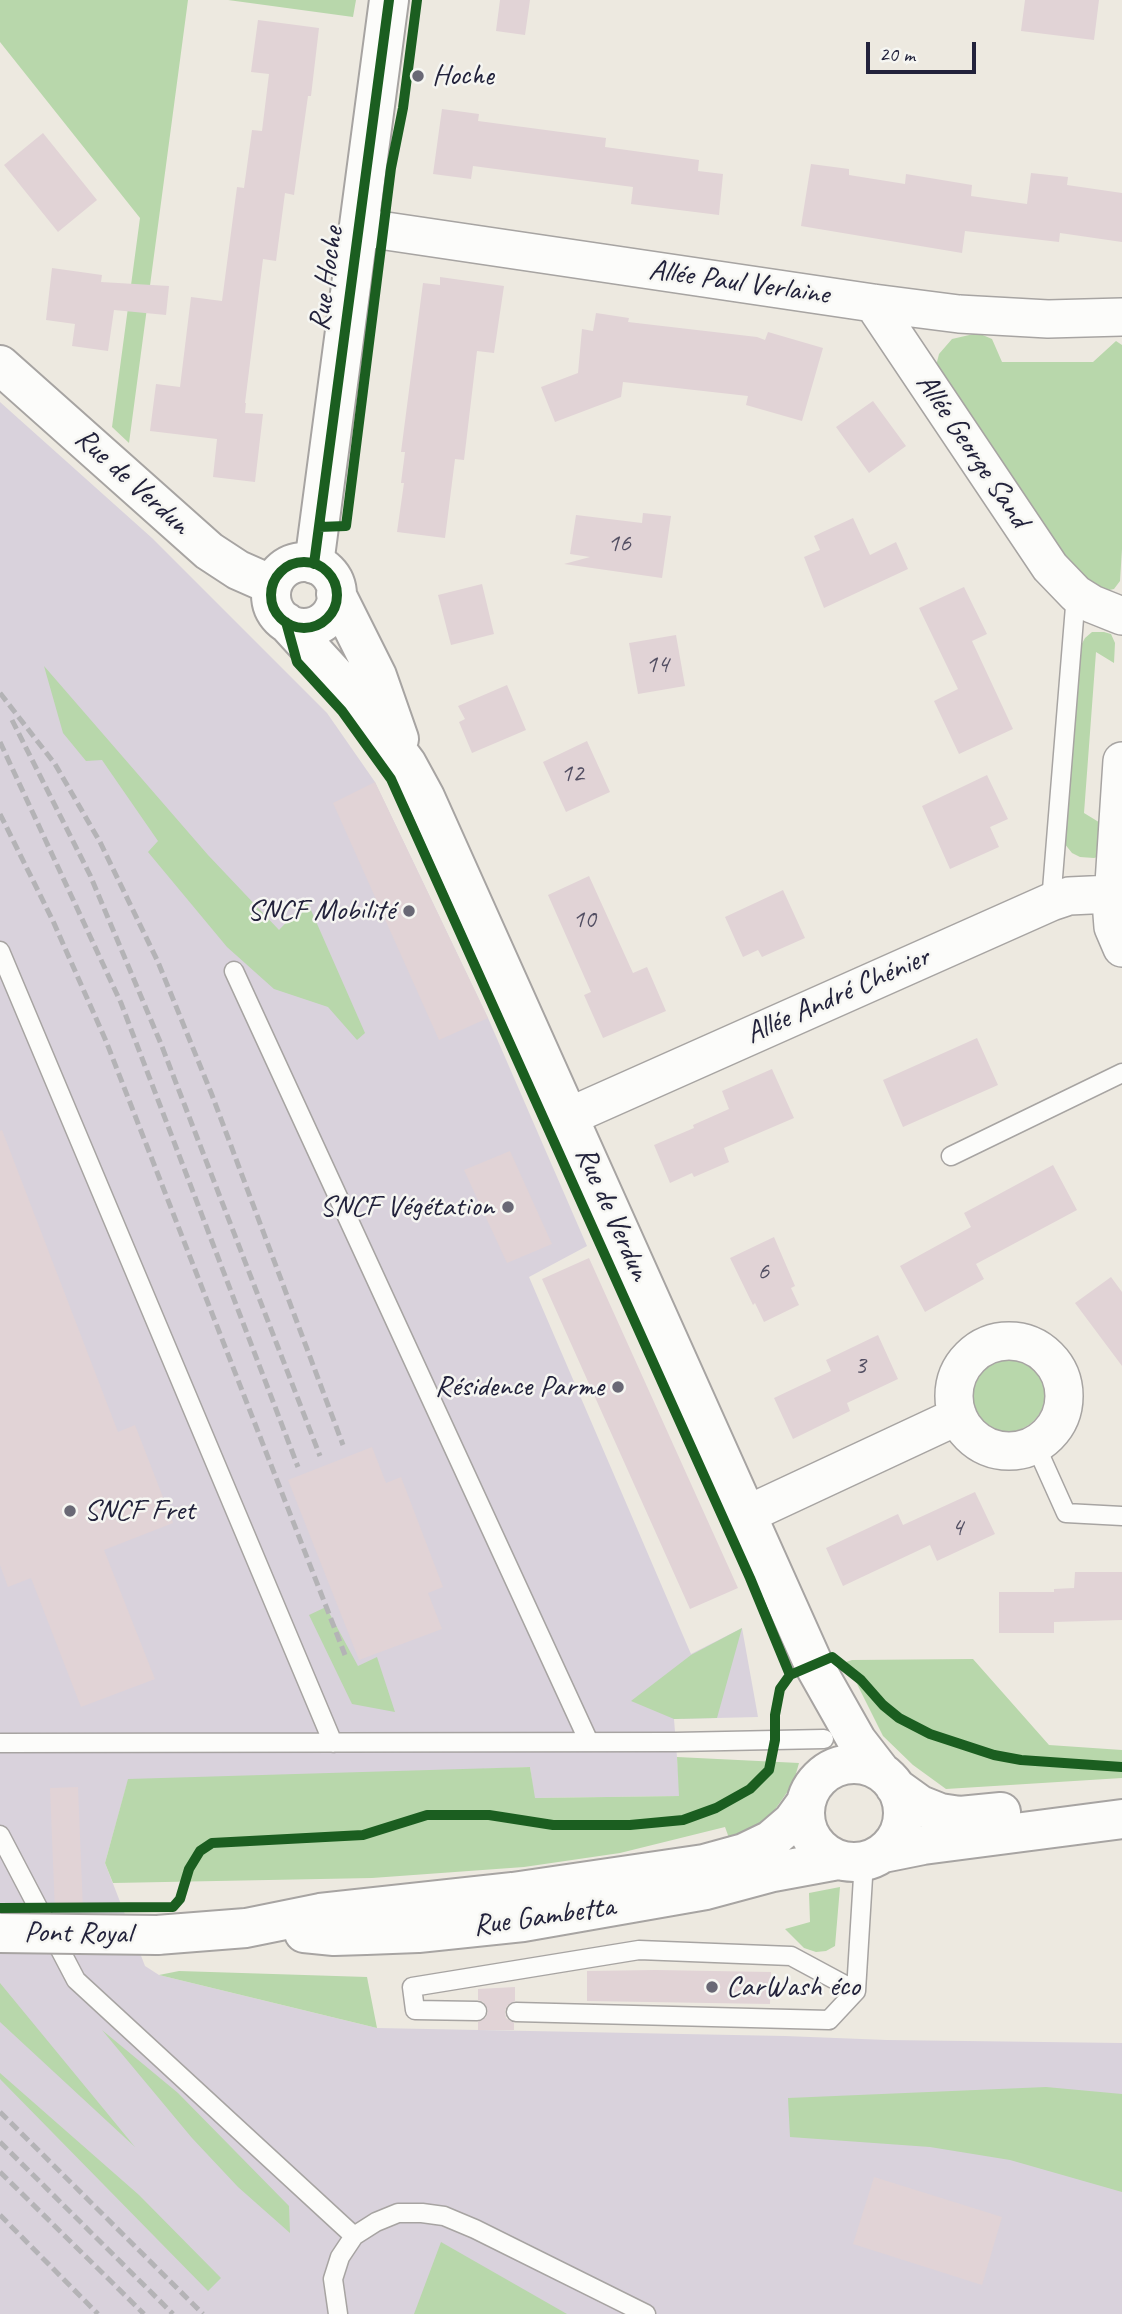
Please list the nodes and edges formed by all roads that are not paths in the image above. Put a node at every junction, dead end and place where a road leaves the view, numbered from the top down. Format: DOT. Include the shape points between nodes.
graph roads {
  1 [pos="389,0"];
  2 [pos="359,226"];
  3 [pos="873,303"];
  4 [pos="1122,317"];
  5 [pos="0,365"];
  6 [pos="314,564"];
  7 [pos="272,584"];
  8 [pos="336,594"];
  9 [pos="1076,594"];
  10 [pos="1122,616"];
  11 [pos="286,622"];
  12 [pos="1122,761"];
  13 [pos="407,764"];
  14 [pos="1112,894"];
  15 [pos="1051,902"];
  16 [pos="1122,948"];
  17 [pos="0,951"];
  18 [pos="234,971"];
  19 [pos="1122,1073"];
  20 [pos="568,1117"];
  21 [pos="951,1156"];
  22 [pos="958,1416"];
  23 [pos="1035,1444"];
  24 [pos="748,1514"];
  25 [pos="1122,1516"];
  26 [pos="814,1665"];
  27 [pos="824,1739"];
  28 [pos="333,1742"];
  29 [pos="589,1742"];
  30 [pos="0,1743"];
  31 [pos="888,1779"];
  32 [pos="809,1795"];
  33 [pos="1122,1811"];
  34 [pos="1122,1819"];
  35 [pos="0,1835"];
  36 [pos="862,1858"];
  37 [pos="246,1928"];
  38 [pos="0,1933"];
  39 [pos="156,1936"];
  40 [pos="856,1990"];
  41 [pos="477,2011"];
  42 [pos="516,2012"];
  43 [pos="354,2236"];
  44 [pos="338,2314"];
  45 [pos="646,2314"];
  1 -- 2 [label="main road, Rue Hoche"];
  2 -- 3 [label="street, Allée Paul Verlaine"];
  2 -- 6 [label="main road, Rue Hoche"];
  3 -- 4 [label="street, Allée Paul Verlaine" via="989,317"];
  3 -- 9 [label="street, Allée George Sand" via="1040,552"];
  5 -- 7 [label="main road, Rue de Verdun" via="209,551"];
  6 -- 7 [label="main road" via="289,565"];
  6 -- 8 [label="main road" via="333,579"];
  7 -- 11 [label="main road" via="271,601"];
  8 -- 11 [label="main road" via="332,610 322,622 302,628"];
  8 -- 13 [label="main road, Rue de Verdun" via="377,676"];
  9 -- 10 [label="street, Allée George Sand"];
  9 -- 15 [label="lane"];
  11 -- 13 [label="main road, Rue de Verdun" via="353,695"];
  12 -- 14 [label="street"];
  13 -- 20 [label="main road, Rue de Verdun"];
  14 -- 15 [label="street, Allée André Chénier" via="1069,896"];
  14 -- 16 [label="street" via="1113,926"];
  15 -- 20 [label="street, Allée André Chénier"];
  17 -- 28 [label="lane"];
  18 -- 29 [label="lane"];
  19 -- 21 [label="lane"];
  20 -- 24 [label="main road, Rue de Verdun"];
  22 -- 23 [label="street" via="968,1432 990,1448 1008,1451"];
  22 -- 23 [label="street" via="954,1390 969,1358 992,1343 1027,1344 1050,1358 1064,1389 1056,1424"];
  22 -- 24 [label="street"];
  23 -- 25 [label="lane" via="1066,1513"];
  24 -- 26 [label="main road, Rue de Verdun"];
  26 -- 27 [label="main road, Rue de Verdun"];
  26 -- 31 [label="main road, Rue de Verdun" via="857,1741"];
  27 -- 29 [label="lane"];
  27 -- 32 [label="main road, Rue de Verdun"];
  28 -- 29 [label="lane"];
  28 -- 30 [label="lane"];
  31 -- 32 [label="main road" via="863,1765 845,1765 827,1772"];
  31 -- 33 [label="main road" via="920,1805 950,1815 1045,1807"];
  31 -- 36 [label="main road" via="901,1799 901,1826 896,1838"];
  32 -- 36 [label="main road" via="806,1824 813,1841 827,1854"];
  32 -- 37 [label="main road, Rue Gambetta" via="792,1822 771,1840 704,1864 513,1892 320,1913"];
  34 -- 36 [label="main road, Rue Gambetta" via="923,1845"];
  35 -- 43 [label="lane" via="76,1980"];
  36 -- 37 [label="main road, Rue Gambetta" via="764,1874 706,1891 496,1925 334,1936"];
  36 -- 40 [label="lane"];
  37 -- 39 [label="main road, Rue Gambetta"];
  38 -- 39 [label="main road, Pont Royal, bridge"];
  40 -- 41 [label="lane" via="791,1956 639,1950 412,1987 415,2010"];
  40 -- 42 [label="lane" via="830,2020"];
  43 -- 44 [label="lane" via="333,2279"];
  43 -- 45 [label="lane" via="398,2213 444,2216"];
}
